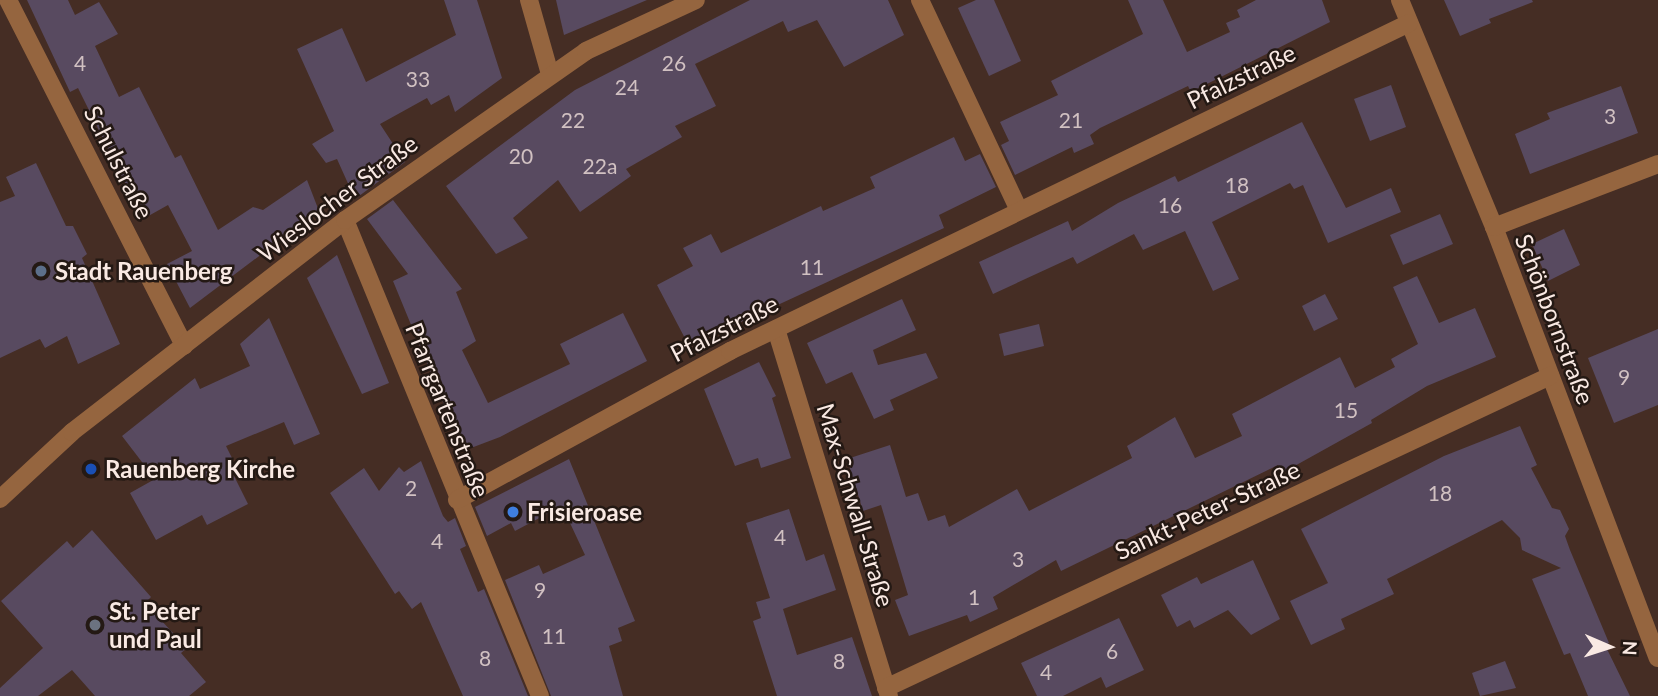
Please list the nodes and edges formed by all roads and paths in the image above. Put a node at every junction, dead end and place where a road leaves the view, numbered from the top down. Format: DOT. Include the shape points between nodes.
graph roads {
  1 [pos="8,0"];
  2 [pos="529,0"];
  3 [pos="696,0"];
  4 [pos="920,0"];
  5 [pos="1400,0"];
  6 [pos="1409,23"];
  7 [pos="550,74"];
  8 [pos="1658,164"];
  9 [pos="1019,210"];
  10 [pos="345,220"];
  11 [pos="1494,227"];
  12 [pos="776,329"];
  13 [pos="184,346"];
  14 [pos="1550,376"];
  15 [pos="0,499"];
  16 [pos="457,499"];
  17 [pos="1658,658"];
  18 [pos="887,692"];
  19 [pos="540,696"];
  1 -- 13 [label="street, Schulstraße"];
  2 -- 7 [label="street"];
  3 -- 7 [label="street, Wieslocher Straße" via="586,51"];
  4 -- 9 [label="street"];
  5 -- 6 [label="street, Schönbornstraße"];
  6 -- 9 [label="street, Pfalzstraße"];
  6 -- 11 [label="street, Schönbornstraße"];
  7 -- 10 [label="street, Wieslocher Straße"];
  8 -- 11 [label="street"];
  9 -- 12 [label="street, Pfalzstraße"];
  10 -- 13 [label="street, Wieslocher Straße"];
  10 -- 16 [label="street, Pfarrgartenstraße"];
  11 -- 14 [label="street, Schönbornstraße"];
  12 -- 16 [label="street, Pfalzstraße"];
  12 -- 18 [label="street, Max-Schwall-Straße"];
  13 -- 15 [label="street, Wieslocher Straße" via="72,432"];
  14 -- 17 [label="street, Schönbornstraße"];
  14 -- 18 [label="street, Sankt-Peter-Straße"];
  16 -- 19 [label="street, Pfarrgartenstraße"];
}
